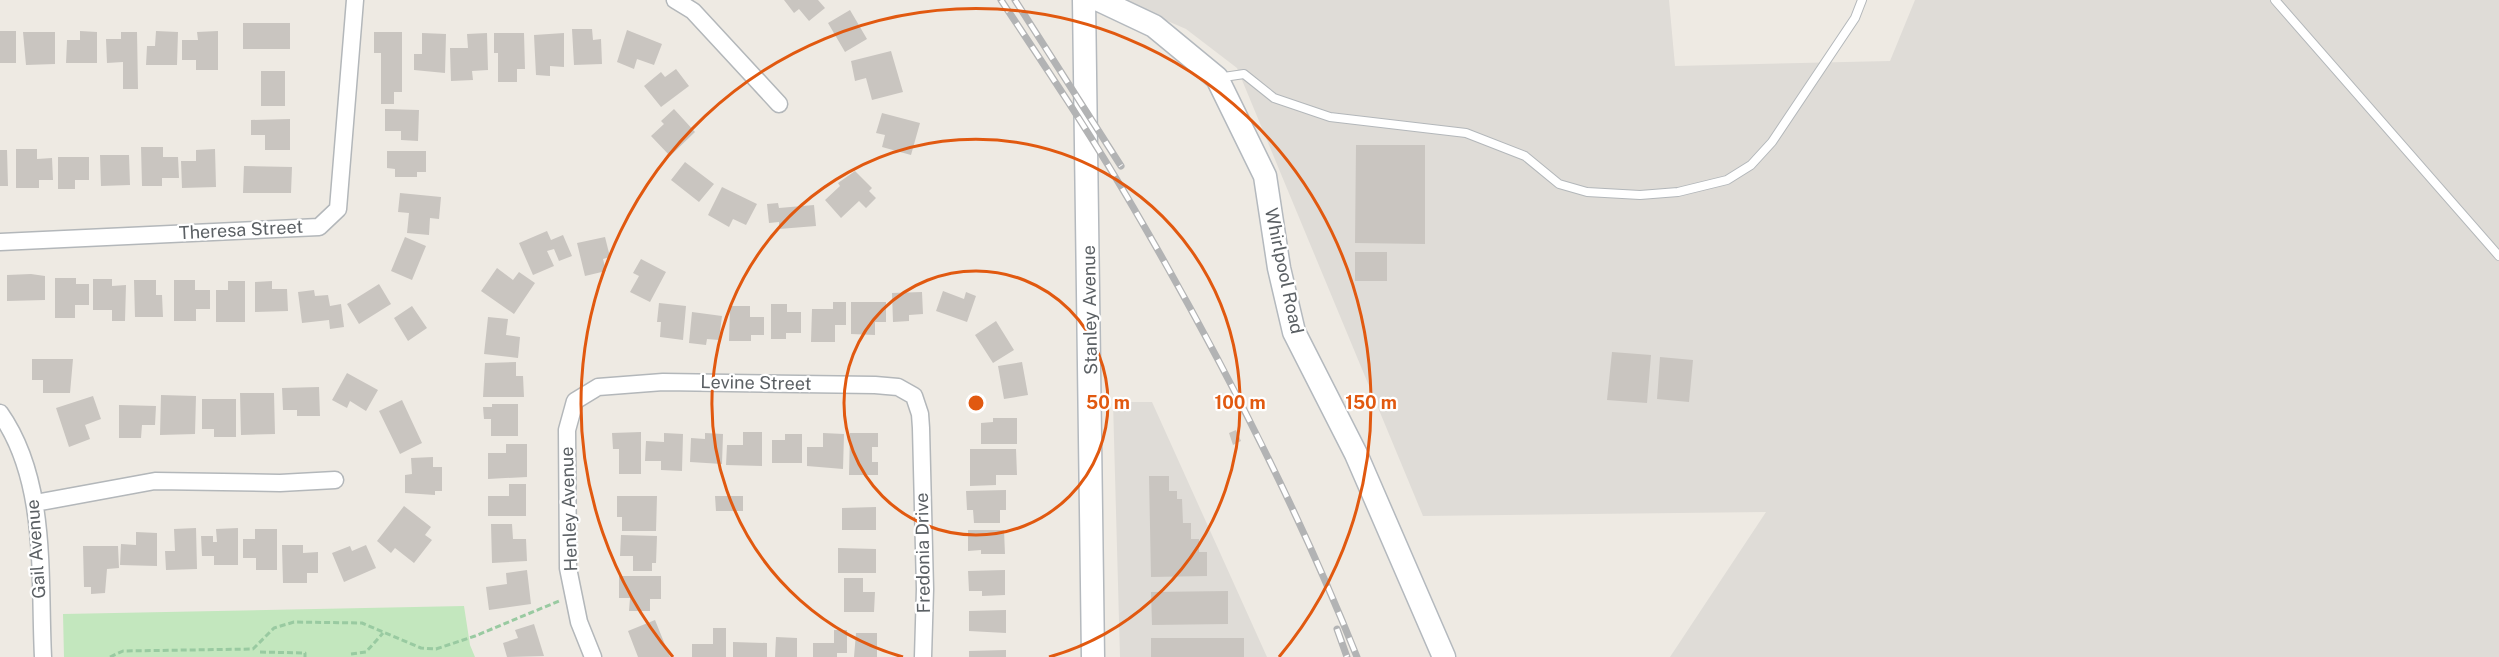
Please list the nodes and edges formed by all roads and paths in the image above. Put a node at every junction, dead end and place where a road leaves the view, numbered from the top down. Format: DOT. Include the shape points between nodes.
graph roads {
  1 [pos="355,0"];
  2 [pos="675,0"];
  3 [pos="1084,0"];
  4 [pos="1099,0"];
  5 [pos="1862,0"];
  6 [pos="2276,0"];
  7 [pos="1217,78"];
  8 [pos="779,104"];
  9 [pos="0,242"];
  10 [pos="2499,256"];
  11 [pos="0,413"];
  12 [pos="567,430"];
  13 [pos="922,450"];
  14 [pos="334,480"];
  15 [pos="36,502"];
  16 [pos="574,594"];
  17 [pos="384,633"];
  18 [pos="258,648"];
  19 [pos="260,652"];
  20 [pos="351,654"];
  21 [pos="43,657"];
  22 [pos="110,657"];
  23 [pos="259,657"];
  24 [pos="305,657"];
  25 [pos="593,657"];
  26 [pos="923,657"];
  27 [pos="1093,657"];
  28 [pos="1444,657"];
  1 -- 9 [label="street, Theresa Street" via="338,209 319,227"];
  2 -- 8 [label="street" via="693,11"];
  3 -- 27 [label="street, Stanley Avenue"];
  4 -- 7 [label="street, Whirlpool Road" via="1154,26"];
  5 -- 7 [label="lane" via="1849,28 1772,142 1751,165 1727,180 1678,192 1587,192 1559,184 1525,156 1466,134 1330,117 1274,98 1244,74"];
  6 -- 10 [label="lane"];
  7 -- 28 [label="street, Whirlpool Road" via="1265,176 1279,268 1294,332 1356,454"];
  11 -- 15 [label="street, Gail Avenue" via="14,433"];
  12 -- 13 [label="street, Levine Street" via="575,401 598,387 663,382 875,385 898,387 914,396 920,414"];
  12 -- 16 [label="street, Henley Avenue" via="568,568"];
  13 -- 26 [label="street, Fredonia Drive"];
  14 -- 15 [label="street" via="155,481"];
  15 -- 21 [label="street, Gail Avenue"];
  16 -- 17 [label="path" via="436,649 421,648"];
  16 -- 25 [label="street, Henley Avenue" via="579,622"];
  17 -- 18 [label="path" via="362,623 294,622 274,628"];
  17 -- 20 [label="path" via="366,652"];
  18 -- 19 [label="path"];
  18 -- 22 [label="path" via="123,651"];
  19 -- 23 [label="path"];
  19 -- 24 [label="path" via="305,653"];
}
